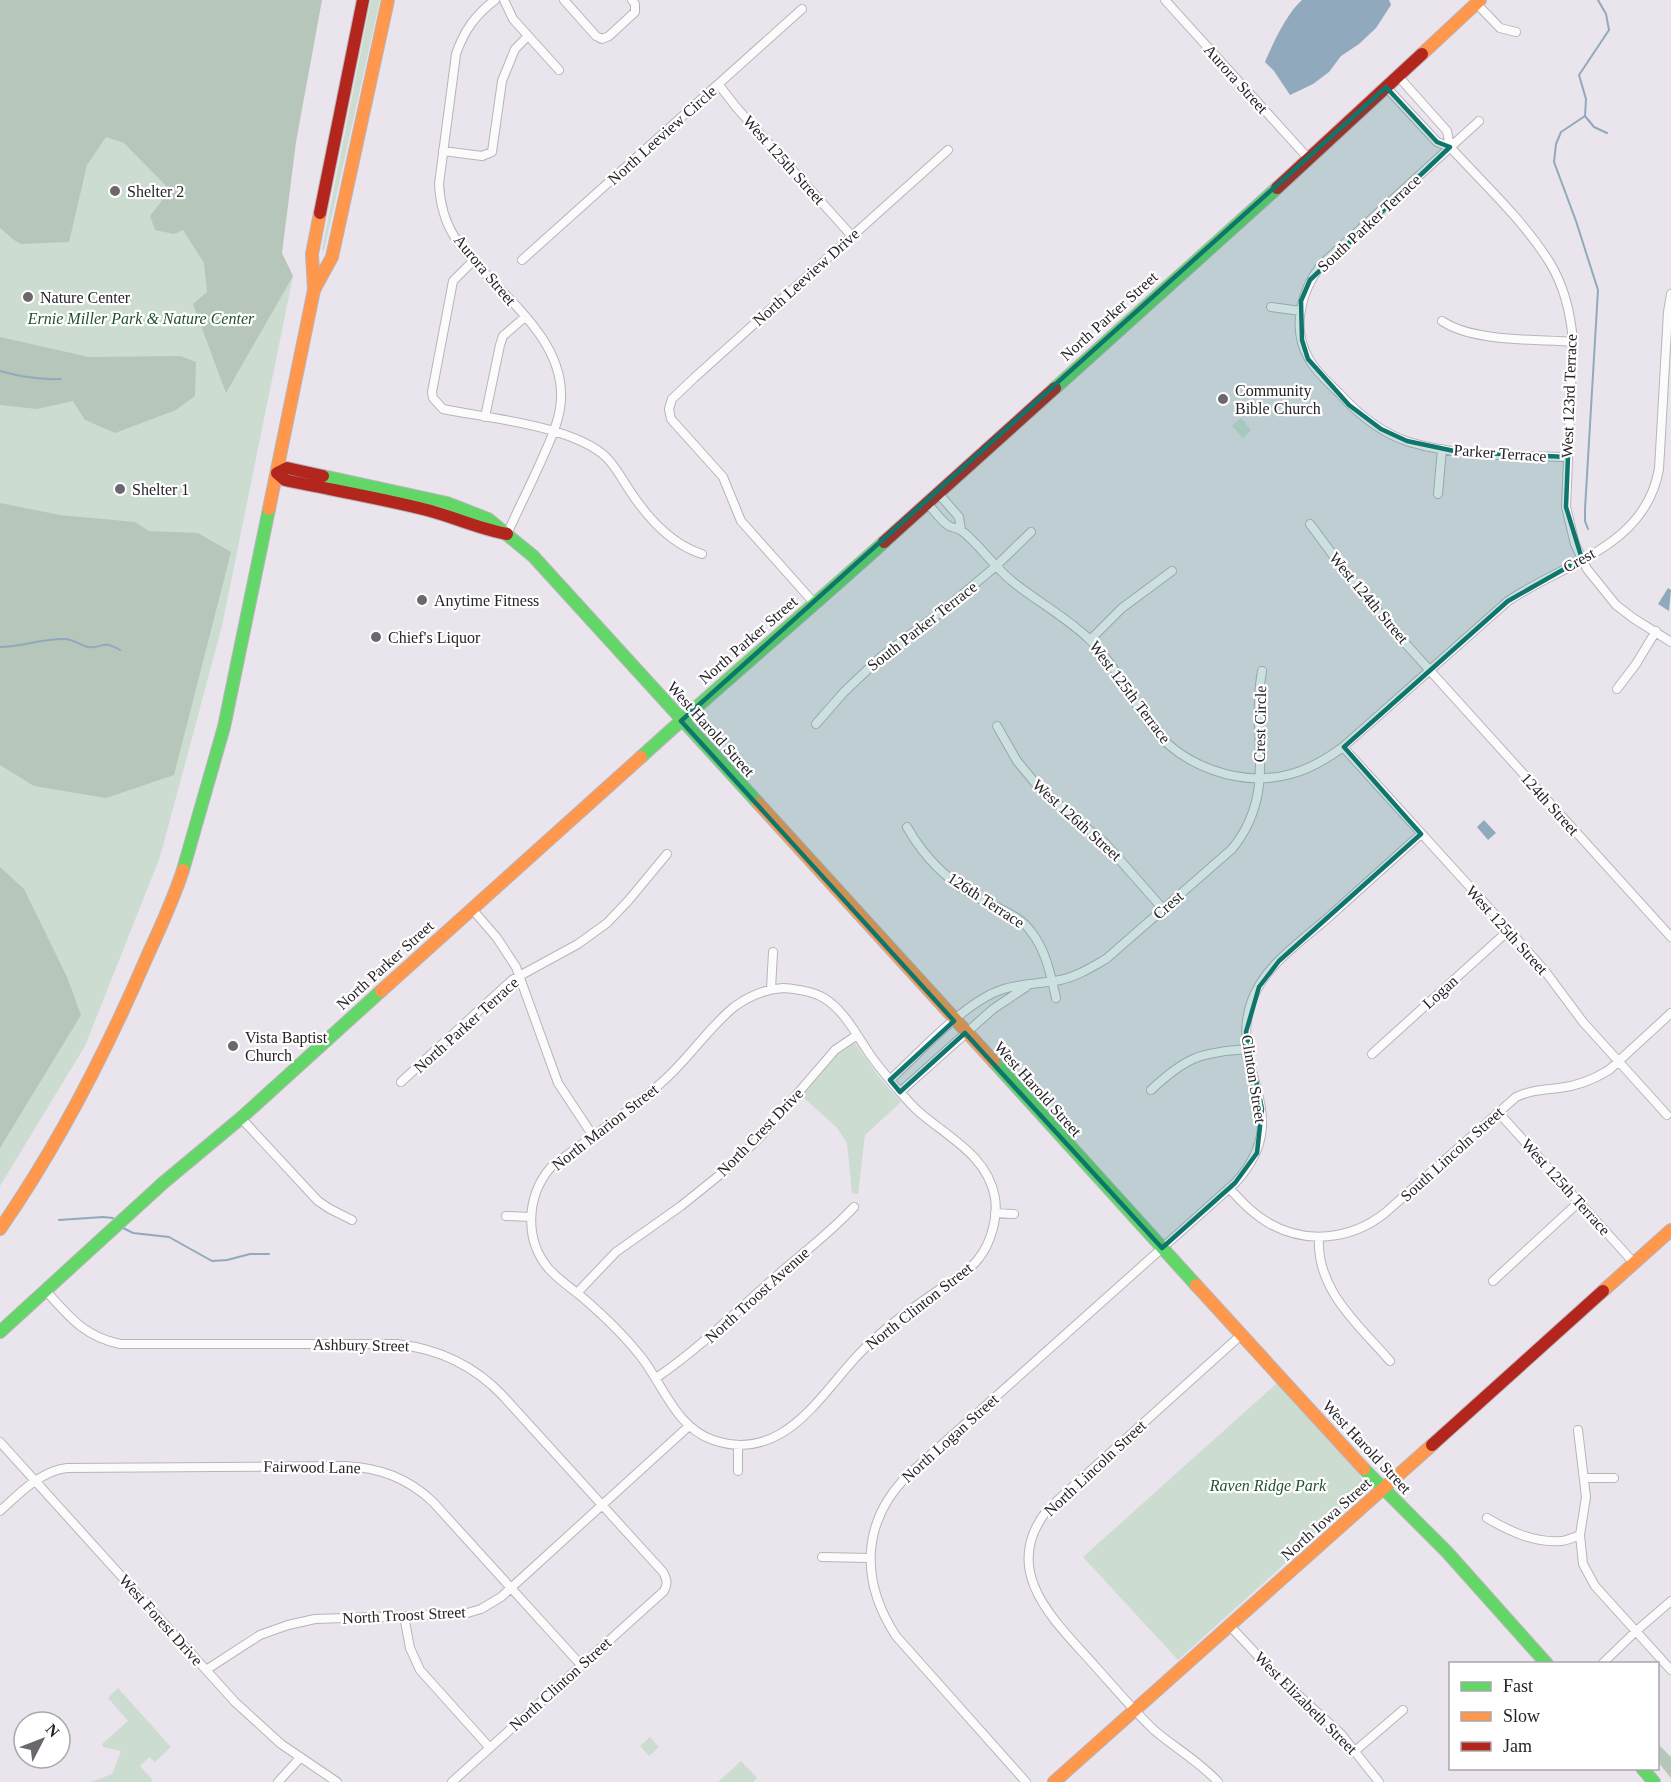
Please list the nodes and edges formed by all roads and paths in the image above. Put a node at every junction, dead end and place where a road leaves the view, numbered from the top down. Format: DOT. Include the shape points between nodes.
graph roads {
  1 [pos="363,0"];
  2 [pos="388,0"];
  3 [pos="495,0"];
  4 [pos="504,0"];
  5 [pos="564,0"];
  6 [pos="632,0"];
  7 [pos="1165,0"];
  8 [pos="1478,2"];
  9 [pos="802,9"];
  10 [pos="1516,32"];
  11 [pos="528,36"];
  12 [pos="559,70"];
  13 [pos="1398,76"];
  14 [pos="718,85"];
  15 [pos="1386,87"];
  16 [pos="1479,121"];
  17 [pos="1450,147"];
  18 [pos="948,150"];
  19 [pos="443,151"];
  20 [pos="1308,158"];
  21 [pos="851,235"];
  22 [pos="474,260"];
  23 [pos="522,260"];
  24 [pos="314,290"];
  25 [pos="1671,294"];
  26 [pos="1271,307"];
  27 [pos="1301,311"];
  28 [pos="525,317"];
  29 [pos="1442,321"];
  30 [pos="1573,342"];
  31 [pos="1668,366"];
  32 [pos="485,417"];
  33 [pos="554,431"];
  34 [pos="1442,449"];
  35 [pos="1568,457"];
  36 [pos="277,473"];
  37 [pos="938,494"];
  38 [pos="1438,494"];
  39 [pos="927,503"];
  40 [pos="1310,524"];
  41 [pos="961,530"];
  42 [pos="1031,532"];
  43 [pos="507,534"];
  44 [pos="702,554"];
  45 [pos="1582,559"];
  46 [pos="995,567"];
  47 [pos="1172,571"];
  48 [pos="815,604"];
  49 [pos="1656,631"];
  50 [pos="1090,640"];
  51 [pos="1671,642"];
  52 [pos="1262,671"];
  53 [pos="1430,671"];
  54 [pos="1617,688"];
  55 [pos="681,721"];
  56 [pos="816,724"];
  57 [pos="997,726"];
  58 [pos="1344,747"];
  59 [pos="1260,777"];
  60 [pos="907,827"];
  61 [pos="1421,834"];
  62 [pos="667,854"];
  63 [pos="472,909"];
  64 [pos="1163,909"];
  65 [pos="1509,930"];
  66 [pos="1671,938"];
  67 [pos="773,952"];
  68 [pos="519,976"];
  69 [pos="1051,982"];
  70 [pos="1029,985"];
  71 [pos="771,989"];
  72 [pos="1056,998"];
  73 [pos="1671,1013"];
  74 [pos="954,1021"];
  75 [pos="966,1033"];
  76 [pos="857,1035"];
  77 [pos="1248,1049"];
  78 [pos="1372,1054"];
  79 [pos="1618,1062"];
  80 [pos="890,1080"];
  81 [pos="401,1082"];
  82 [pos="1150,1090"];
  83 [pos="900,1092"];
  84 [pos="1498,1112"];
  85 [pos="1667,1115"];
  86 [pos="241,1118"];
  87 [pos="593,1136"];
  88 [pos="1228,1188"];
  89 [pos="1579,1202"];
  90 [pos="855,1207"];
  91 [pos="995,1213"];
  92 [pos="1014,1214"];
  93 [pos="506,1216"];
  94 [pos="531,1217"];
  95 [pos="352,1220"];
  96 [pos="0,1229"];
  97 [pos="1671,1230"];
  98 [pos="1319,1238"];
  99 [pos="1162,1248"];
  100 [pos="1634,1263"];
  101 [pos="1492,1281"];
  102 [pos="45,1290"];
  103 [pos="577,1293"];
  104 [pos="0,1332"];
  105 [pos="1241,1335"];
  106 [pos="1390,1361"];
  107 [pos="656,1378"];
  108 [pos="689,1426"];
  109 [pos="1578,1430"];
  110 [pos="0,1442"];
  111 [pos="738,1446"];
  112 [pos="738,1471"];
  113 [pos="1584,1478"];
  114 [pos="1614,1478"];
  115 [pos="36,1481"];
  116 [pos="1383,1490"];
  117 [pos="602,1505"];
  118 [pos="0,1511"];
  119 [pos="1487,1518"];
  120 [pos="1580,1536"];
  121 [pos="822,1557"];
  122 [pos="870,1558"];
  123 [pos="668,1585"];
  124 [pos="511,1588"];
  125 [pos="1671,1601"];
  126 [pos="404,1616"];
  127 [pos="1230,1626"];
  128 [pos="1635,1632"];
  129 [pos="1545,1662"];
  130 [pos="1604,1662"];
  131 [pos="582,1665"];
  132 [pos="206,1670"];
  133 [pos="1671,1670"];
  134 [pos="1135,1710"];
  135 [pos="1403,1710"];
  136 [pos="490,1748"];
  137 [pos="1355,1751"];
  138 [pos="300,1758"];
  139 [pos="1644,1770"];
  140 [pos="278,1782"];
  141 [pos="337,1782"];
  142 [pos="452,1782"];
  143 [pos="1026,1782"];
  144 [pos="1054,1782"];
  145 [pos="1218,1782"];
  146 [pos="1380,1782"];
  147 [pos="1654,1782"];
  1 -- 24 [label="main road" via="312,254"];
  2 -- 24 [label="main road" via="332,257"];
  3 -- 19 [label="street, Aurora Street" via="471,21 461,38"];
  4 -- 11 [label="street" via="513,20"];
  5 -- 6 [label="street" via="602,39 635,12"];
  7 -- 20 [label="street, Aurora Street"];
  8 -- 10 [label="street, North Parker Street" via="1500,28"];
  8 -- 13 [label="main road, North Parker Street"];
  9 -- 14 [label="street, North Leeview Circle"];
  11 -- 12 [label="street"];
  11 -- 19 [label="street" via="515,49 502,81 492,152 482,156"];
  13 -- 15 [label="main road, North Parker Street"];
  13 -- 17 [label="street, West 123rd Terrace" via="1447,130"];
  14 -- 21 [label="street, West 125th Street"];
  14 -- 23 [label="street, North Leeview Circle"];
  15 -- 17 [label="street, West 123rd Terrace" via="1437,142"];
  15 -- 20 [label="main road, North Parker Street"];
  16 -- 17 [label="street, South Parker Terrace"];
  17 -- 27 [label="street, South Parker Terrace" via="1321,265 1310,280"];
  17 -- 30 [label="street, West 123rd Terrace" via="1551,264 1571,323"];
  18 -- 21 [label="street, North Leeview Drive"];
  19 -- 22 [label="street, Aurora Street" via="440,200 453,235"];
  20 -- 37 [label="main road, North Parker Street"];
  21 -- 48 [label="street, North Leeview Drive" via="672,399 669,409 678,428 723,477 745,527"];
  22 -- 28 [label="street, Aurora Street"];
  22 -- 32 [label="street" via="453,281 432,392 443,409"];
  24 -- 36 [label="main road"];
  25 -- 31 [label="street, Crest"];
  26 -- 27 [label="street"];
  27 -- 34 [label="street, South Parker Terrace" via="1302,340 1308,359 1349,405 1381,429 1407,441"];
  28 -- 32 [label="street" via="503,336"];
  28 -- 33 [label="street, Aurora Street" via="555,360 561,400"];
  29 -- 30 [label="street" via="1476,335"];
  30 -- 35 [label="street, West 123rd Terrace"];
  31 -- 45 [label="street, Crest" via="1659,469 1648,502 1616,540"];
  32 -- 33 [label="street"];
  33 -- 43 [label="street, Aurora Street"];
  33 -- 44 [label="street" via="605,456 662,529 675,541"];
  34 -- 35 [label="street, Parker Terrace"];
  34 -- 38 [label="street, Parker Terrace"];
  35 -- 45 [label="street, West 123rd Terrace" via="1566,507"];
  36 -- 43 [label="main road, West Harold Street" via="287,468 447,503 488,519"];
  36 -- 96 [label="main road" via="224,727 174,896 82,1098"];
  37 -- 39 [label="main road, North Parker Street"];
  37 -- 41 [label="street, West 125th Terrace" via="959,517"];
  39 -- 41 [label="street, West 125th Terrace" via="949,526"];
  39 -- 48 [label="main road, North Parker Street"];
  40 -- 53 [label="street, West 124th Street" via="1372,605"];
  41 -- 46 [label="street, West 125th Terrace"];
  42 -- 46 [label="street, South Parker Terrace"];
  43 -- 55 [label="main road, West Harold Street" via="541,564"];
  45 -- 49 [label="street, West 123rd Terrace" via="1616,604"];
  45 -- 53 [label="street, Crest" via="1508,601"];
  46 -- 50 [label="street, West 125th Terrace"];
  46 -- 56 [label="street, South Parker Terrace" via="882,656"];
  47 -- 50 [label="street" via="1122,608"];
  48 -- 55 [label="main road, North Parker Street"];
  49 -- 51 [label="street, West 123rd Terrace"];
  49 -- 54 [label="street"];
  50 -- 59 [label="street, West 125th Terrace" via="1166,743 1195,763 1218,772"];
  52 -- 59 [label="street, Crest Circle" via="1258,692"];
  53 -- 58 [label="street, Crest"];
  53 -- 66 [label="street, 124th Street"];
  55 -- 63 [label="main road, North Parker Street"];
  55 -- 74 [label="main road, West Harold Street"];
  57 -- 64 [label="street, West 126th Street" via="1034,782 1105,843"];
  58 -- 59 [label="street, West 125th Terrace" via="1290,774"];
  58 -- 61 [label="street, West 125th Street"];
  59 -- 64 [label="street, Crest" via="1256,808 1244,834"];
  60 -- 69 [label="street, 126th Terrace" via="919,847 945,875 1032,932"];
  61 -- 65 [label="street, West 125th Street"];
  61 -- 77 [label="street, Clinton Street" via="1269,973 1252,1000 1246,1019"];
  62 -- 68 [label="street, North Parker Terrace" via="622,909 597,931"];
  63 -- 68 [label="street" via="509,956"];
  63 -- 86 [label="main road, North Parker Street"];
  64 -- 69 [label="street, Crest" via="1106,958 1089,969"];
  65 -- 78 [label="street, Logan"];
  65 -- 79 [label="street, West 125th Street"];
  67 -- 71 [label="street"];
  68 -- 81 [label="street, North Parker Terrace"];
  68 -- 87 [label="street" via="558,1083"];
  69 -- 70 [label="street, Crest"];
  69 -- 72 [label="street, 126th Terrace"];
  70 -- 74 [label="street, Crest" via="991,994"];
  70 -- 75 [label="street, Crest"];
  71 -- 76 [label="street" via="798,990 824,998"];
  71 -- 87 [label="street, North Marion Street" via="734,1007 663,1082"];
  73 -- 79 [label="street, South Lincoln Street"];
  74 -- 75 [label="main road, West Harold Street"];
  74 -- 80 [label="street"];
  75 -- 83 [label="street"];
  75 -- 99 [label="main road, West Harold Street"];
  76 -- 80 [label="street"];
  76 -- 103 [label="street, North Crest Drive" via="835,1050 727,1169 616,1252"];
  77 -- 82 [label="street" via="1187,1060"];
  77 -- 88 [label="street, Clinton Street" via="1262,1109 1262,1128 1249,1168"];
  79 -- 84 [label="street, South Lincoln Street" via="1584,1083 1524,1093"];
  79 -- 85 [label="street, West 125th Street"];
  80 -- 83 [label="street"];
  83 -- 91 [label="street" via="980,1162 994,1196"];
  84 -- 89 [label="street, West 125th Terrace"];
  84 -- 98 [label="street, South Lincoln Street" via="1371,1224 1350,1233"];
  86 -- 95 [label="street" via="318,1201"];
  86 -- 102 [label="main road, North Parker Street"];
  87 -- 94 [label="street, North Marion Street" via="547,1172 533,1201"];
  88 -- 98 [label="street, South Lincoln Street" via="1267,1222 1286,1232"];
  88 -- 99 [label="street, Clinton Street"];
  89 -- 100 [label="street, West 125th Terrace"];
  89 -- 101 [label="street"];
  90 -- 107 [label="street, North Troost Avenue" via="694,1351"];
  91 -- 92 [label="street"];
  91 -- 111 [label="street, North Clinton Street" via="985,1249 972,1265 870,1343 788,1429 761,1442"];
  93 -- 94 [label="street"];
  94 -- 103 [label="street" via="531,1232 540,1256 554,1275"];
  97 -- 100 [label="main road, North Iowa Street"];
  98 -- 106 [label="street" via="1320,1263 1332,1292"];
  99 -- 105 [label="main road, West Harold Street"];
  99 -- 122 [label="street, North Logan Street" via="900,1483 878,1519"];
  100 -- 116 [label="main road, North Iowa Street"];
  102 -- 104 [label="main road, North Parker Street"];
  102 -- 117 [label="street, Ashbury Street" via="82,1329 120,1344 398,1344 439,1352 468,1366 494,1386"];
  103 -- 107 [label="street" via="619,1332"];
  105 -- 116 [label="main road, West Harold Street"];
  105 -- 134 [label="street, North Lincoln Street" via="1055,1502 1040,1520 1032,1541 1030,1574 1042,1605"];
  107 -- 108 [label="street"];
  108 -- 111 [label="street" via="715,1441"];
  108 -- 117 [label="street, North Troost Street"];
  109 -- 113 [label="street"];
  110 -- 115 [label="street, West Forest Drive"];
  111 -- 112 [label="street"];
  113 -- 114 [label="street"];
  113 -- 120 [label="street" via="1586,1497"];
  115 -- 118 [label="street"];
  115 -- 124 [label="street, Fairwood Lane" via="67,1468 374,1469 396,1476 426,1494"];
  115 -- 132 [label="street, West Forest Drive"];
  116 -- 127 [label="main road, North Iowa Street"];
  116 -- 129 [label="main road, West Harold Street" via="1447,1552"];
  117 -- 123 [label="street, Ashbury Street" via="663,1572"];
  117 -- 124 [label="street, North Troost Street"];
  119 -- 120 [label="street" via="1511,1533 1537,1539 1561,1541"];
  120 -- 128 [label="street" via="1583,1564 1595,1586"];
  121 -- 122 [label="street"];
  122 -- 143 [label="street, North Logan Street" via="875,1595 896,1636"];
  123 -- 131 [label="street, North Clinton Street"];
  124 -- 126 [label="street, North Troost Street" via="490,1604 464,1614"];
  124 -- 131 [label="street, Fairwood Lane"];
  125 -- 128 [label="street"];
  126 -- 132 [label="street, North Troost Street" via="315,1619 288,1625 260,1635"];
  126 -- 136 [label="street" via="410,1648 420,1670"];
  127 -- 134 [label="main road, North Iowa Street"];
  127 -- 137 [label="street, West Elizabeth Street"];
  128 -- 130 [label="street"];
  128 -- 133 [label="street"];
  131 -- 136 [label="street, North Clinton Street"];
  132 -- 138 [label="street, West Forest Drive" via="259,1725"];
  134 -- 144 [label="main road, North Iowa Street"];
  134 -- 145 [label="street, North Lincoln Street"];
  135 -- 137 [label="street"];
  136 -- 142 [label="street, North Clinton Street"];
  137 -- 146 [label="street, West Elizabeth Street"];
  138 -- 140 [label="street"];
  138 -- 141 [label="street, West Forest Drive"];
  139 -- 147 [label="main road"];
}
